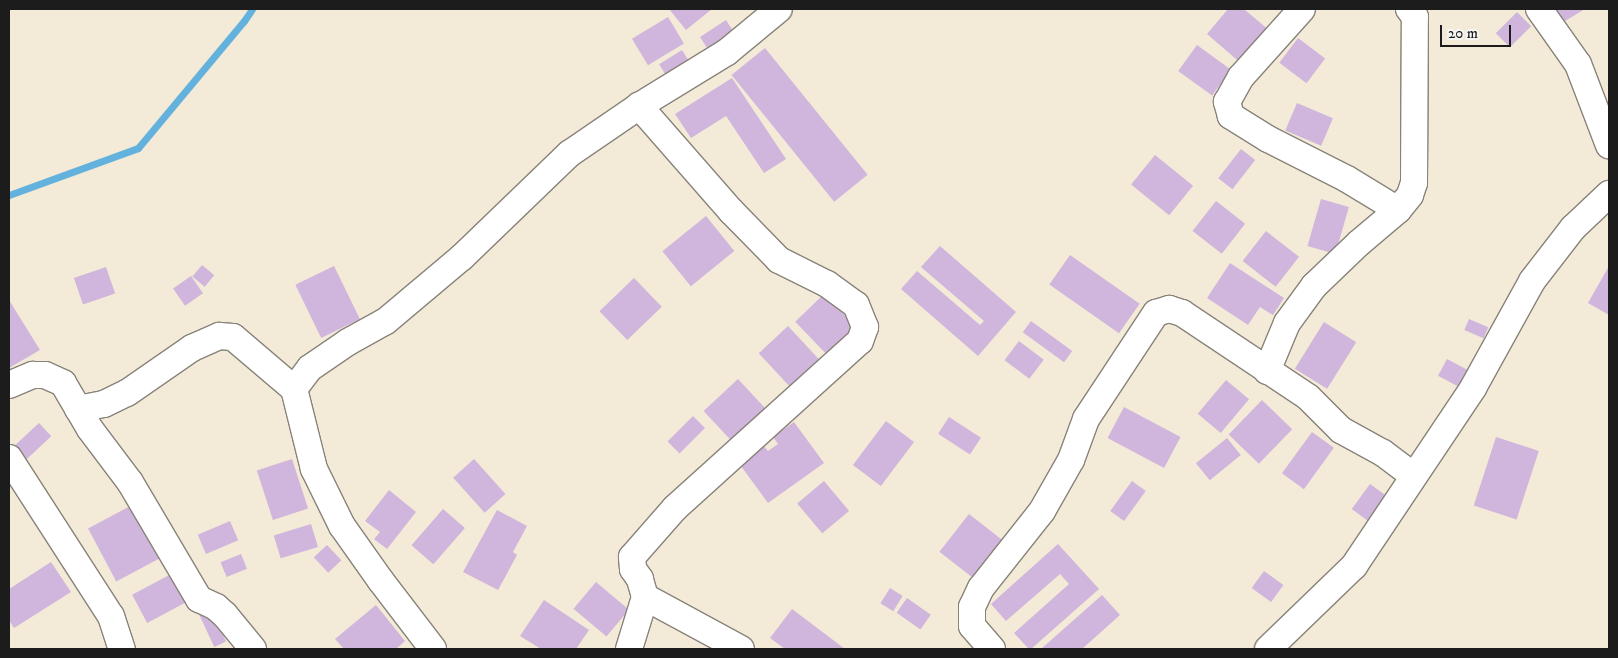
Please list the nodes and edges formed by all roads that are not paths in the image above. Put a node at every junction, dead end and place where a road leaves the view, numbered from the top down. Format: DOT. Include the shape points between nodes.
graph roads {
  1 [pos="779,9"];
  2 [pos="1302,9"];
  3 [pos="1409,9"];
  4 [pos="1539,9"];
  5 [pos="639,106"];
  6 [pos="1609,145"];
  7 [pos="1609,194"];
  8 [pos="1398,210"];
  9 [pos="1267,371"];
  10 [pos="9,385"];
  11 [pos="294,389"];
  12 [pos="78,409"];
  13 [pos="9,458"];
  14 [pos="1413,476"];
  15 [pos="645,597"];
  16 [pos="122,649"];
  17 [pos="254,649"];
  18 [pos="433,649"];
  19 [pos="629,649"];
  20 [pos="741,649"];
  21 [pos="992,649"];
  22 [pos="1268,649"];
  1 -- 5 [label="street" via="727,52"];
  2 -- 8 [label="street" via="1241,77 1227,102 1231,116"];
  3 -- 8 [label="street" via="1415,17 1414,183 1410,195"];
  4 -- 6 [label="street" via="1578,64"];
  5 -- 11 [label="street" via="569,154 462,258 386,321 310,368"];
  5 -- 15 [label="street" via="731,212 779,260 827,284 856,305 865,327 860,341 675,508 642,545 632,558 633,569"];
  7 -- 14 [label="street" via="1572,228 1532,281 1473,388"];
  8 -- 9 [label="street" via="1358,242 1314,286 1287,323"];
  9 -- 14 [label="street" via="1308,397 1341,430 1383,453"];
  9 -- 21 [label="street" via="1182,313 1169,310 1156,313 1086,420 1071,460 1042,511 981,588 972,606 972,626"];
  10 -- 12 [label="street" via="22,378 45,375 63,383"];
  11 -- 12 [label="street" via="233,337 219,336 192,348 127,393 104,404"];
  11 -- 18 [label="street" via="314,469 342,526"];
  12 -- 17 [label="street" via="130,482 199,599 225,615"];
  13 -- 16 [label="street" via="112,616"];
  14 -- 22 [label="street" via="1354,566"];
  15 -- 19 [label="street"];
  15 -- 20 [label="street"];
}
